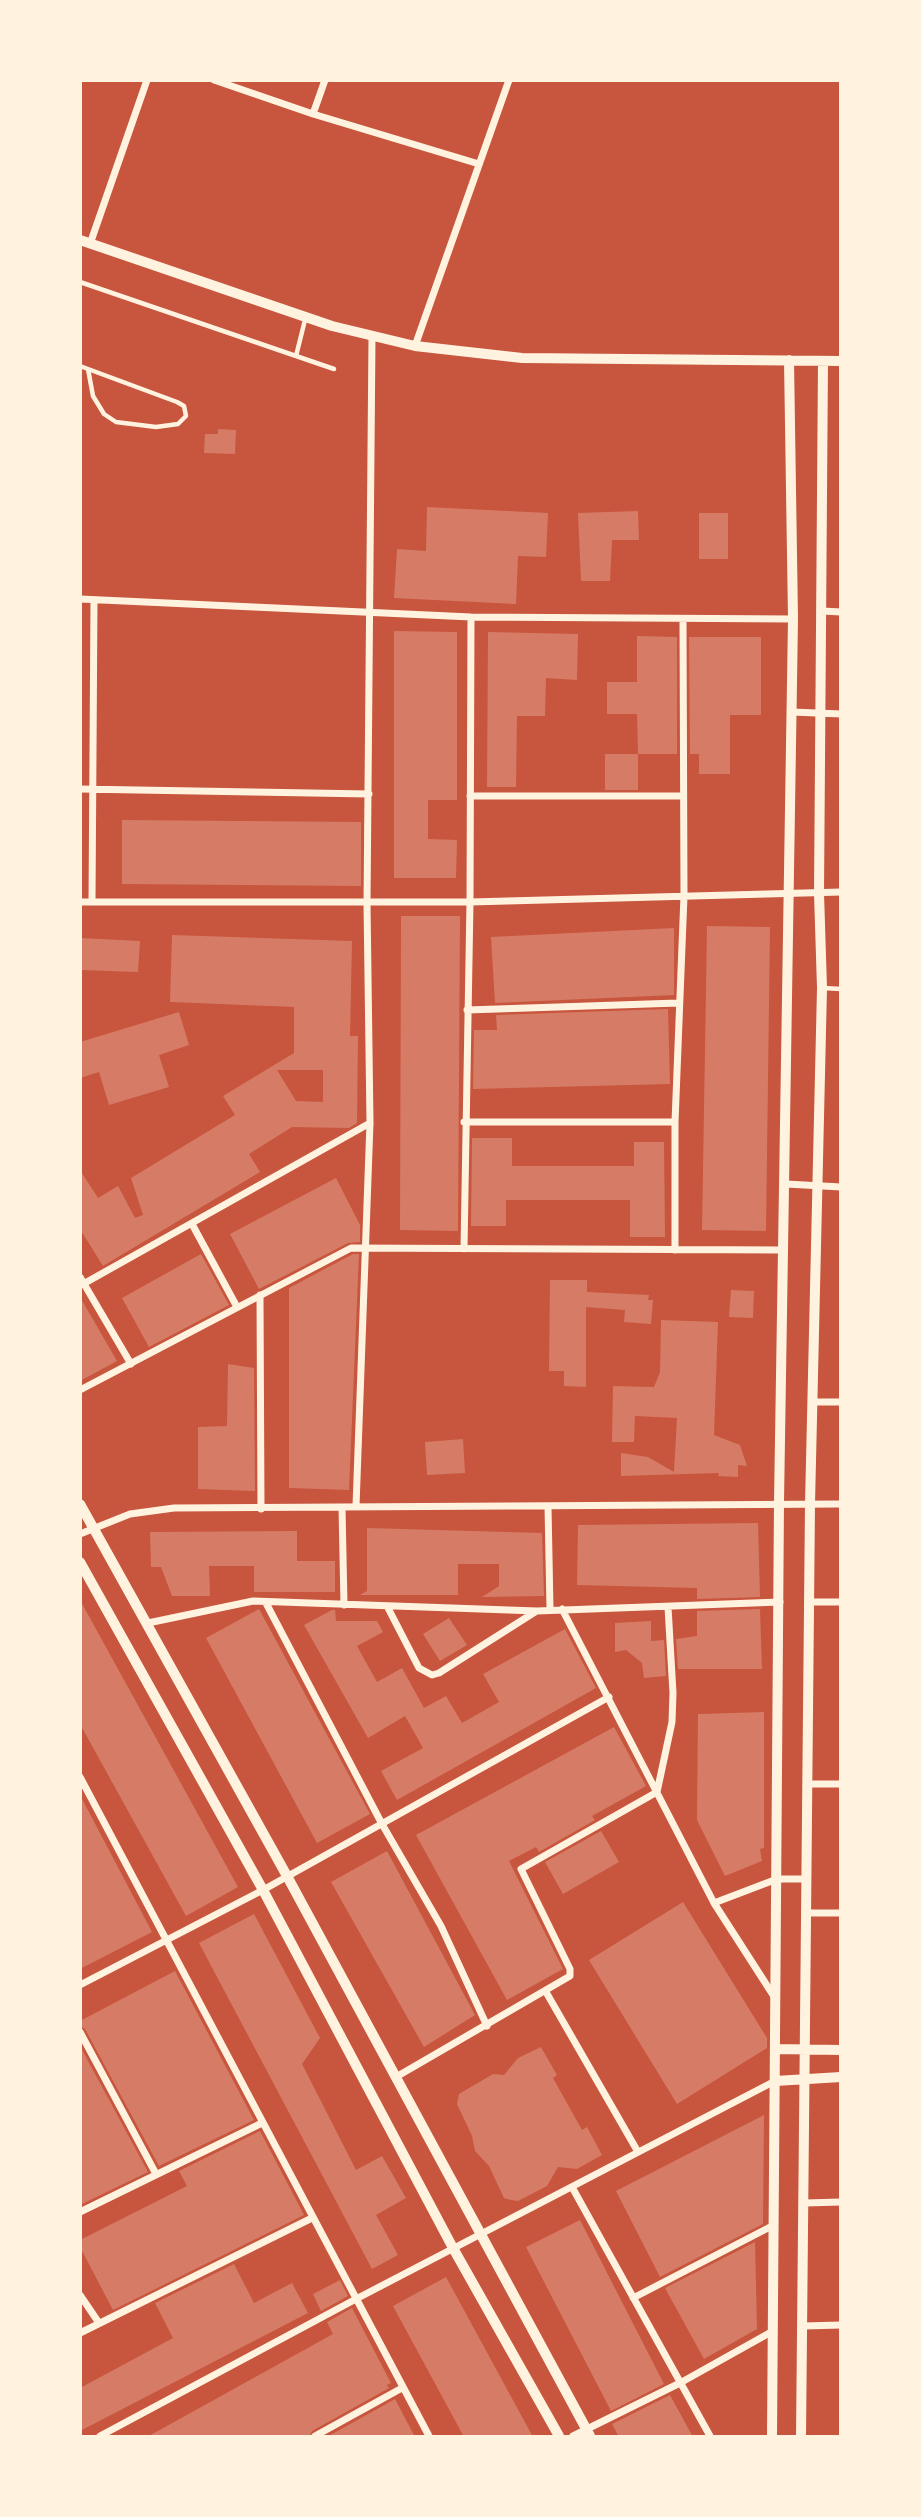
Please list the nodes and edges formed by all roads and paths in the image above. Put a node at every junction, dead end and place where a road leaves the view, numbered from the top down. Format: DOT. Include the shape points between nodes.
graph roads {
  1 [pos="147,80"];
  2 [pos="214,80"];
  3 [pos="325,80"];
  4 [pos="509,80"];
  5 [pos="313,114"];
  6 [pos="479,164"];
  7 [pos="85,242"];
  8 [pos="80,282"];
  9 [pos="306,317"];
  10 [pos="372,337"];
  11 [pos="415,346"];
  12 [pos="296,356"];
  13 [pos="789,360"];
  14 [pos="823,361"];
  15 [pos="841,361"];
  16 [pos="80,366"];
  17 [pos="88,369"];
  18 [pos="334,369"];
  19 [pos="80,599"];
  20 [pos="94,600"];
  21 [pos="822,611"];
  22 [pos="371,612"];
  23 [pos="841,612"];
  24 [pos="471,617"];
  25 [pos="793,619"];
  26 [pos="683,620"];
  27 [pos="792,712"];
  28 [pos="822,714"];
  29 [pos="841,714"];
  30 [pos="80,721"];
  31 [pos="92,721"];
  32 [pos="80,789"];
  33 [pos="90,790"];
  34 [pos="369,794"];
  35 [pos="470,796"];
  36 [pos="681,796"];
  37 [pos="788,892"];
  38 [pos="841,892"];
  39 [pos="819,893"];
  40 [pos="684,896"];
  41 [pos="80,902"];
  42 [pos="92,902"];
  43 [pos="470,902"];
  44 [pos="366,903"];
  45 [pos="822,988"];
  46 [pos="841,989"];
  47 [pos="678,1003"];
  48 [pos="467,1010"];
  49 [pos="464,1122"];
  50 [pos="675,1122"];
  51 [pos="370,1123"];
  52 [pos="786,1184"];
  53 [pos="816,1185"];
  54 [pos="841,1187"];
  55 [pos="192,1224"];
  56 [pos="367,1247"];
  57 [pos="464,1249"];
  58 [pos="675,1250"];
  59 [pos="783,1250"];
  60 [pos="83,1280"];
  61 [pos="260,1295"];
  62 [pos="237,1307"];
  63 [pos="131,1364"];
  64 [pos="80,1390"];
  65 [pos="813,1402"];
  66 [pos="841,1402"];
  67 [pos="779,1502"];
  68 [pos="80,1504"];
  69 [pos="810,1504"];
  70 [pos="841,1504"];
  71 [pos="356,1506"];
  72 [pos="548,1506"];
  73 [pos="342,1507"];
  74 [pos="261,1509"];
  75 [pos="94,1527"];
  76 [pos="80,1534"];
  77 [pos="80,1562"];
  78 [pos="781,1602"];
  79 [pos="812,1602"];
  80 [pos="841,1602"];
  81 [pos="266,1603"];
  82 [pos="344,1605"];
  83 [pos="387,1606"];
  84 [pos="668,1607"];
  85 [pos="550,1609"];
  86 [pos="562,1609"];
  87 [pos="537,1611"];
  88 [pos="148,1623"];
  89 [pos="609,1697"];
  90 [pos="80,1777"];
  91 [pos="810,1784"];
  92 [pos="841,1784"];
  93 [pos="657,1792"];
  94 [pos="382,1824"];
  95 [pos="287,1876"];
  96 [pos="777,1879"];
  97 [pos="807,1880"];
  98 [pos="263,1890"];
  99 [pos="713,1903"];
  100 [pos="807,1913"];
  101 [pos="841,1913"];
  102 [pos="166,1941"];
  103 [pos="80,1986"];
  104 [pos="547,1992"];
  105 [pos="777,2002"];
  106 [pos="487,2026"];
  107 [pos="80,2032"];
  108 [pos="776,2049"];
  109 [pos="807,2050"];
  110 [pos="841,2050"];
  111 [pos="396,2077"];
  112 [pos="806,2077"];
  113 [pos="841,2077"];
  114 [pos="775,2081"];
  115 [pos="262,2123"];
  116 [pos="638,2152"];
  117 [pos="156,2174"];
  118 [pos="572,2187"];
  119 [pos="841,2202"];
  120 [pos="804,2203"];
  121 [pos="80,2212"];
  122 [pos="313,2218"];
  123 [pos="772,2226"];
  124 [pos="479,2235"];
  125 [pos="453,2248"];
  126 [pos="80,2295"];
  127 [pos="633,2298"];
  128 [pos="356,2299"];
  129 [pos="99,2323"];
  130 [pos="841,2325"];
  131 [pos="803,2326"];
  132 [pos="773,2331"];
  133 [pos="80,2333"];
  134 [pos="680,2383"];
  135 [pos="402,2388"];
  136 [pos="589,2433"];
  137 [pos="100,2437"];
  138 [pos="315,2437"];
  139 [pos="429,2437"];
  140 [pos="559,2437"];
  141 [pos="573,2437"];
  142 [pos="710,2437"];
  143 [pos="772,2437"];
  144 [pos="801,2437"];
  1 -- 7 [label="street"];
  2 -- 5 [label="street"];
  3 -- 5 [label="street"];
  4 -- 6 [label="street"];
  5 -- 6 [label="street"];
  6 -- 11 [label="street"];
  7 -- 9 [label="street"];
  8 -- 12 [label="lane"];
  9 -- 10 [label="street"];
  9 -- 12 [label="lane"];
  10 -- 11 [label="street"];
  10 -- 22 [label="street"];
  11 -- 13 [label="street" via="522,358"];
  12 -- 18 [label="lane"];
  13 -- 14 [label="street"];
  13 -- 25 [label="street"];
  14 -- 15 [label="street"];
  14 -- 21 [label="street"];
  16 -- 17 [label="lane"];
  17 -- 17 [label="lane" via="177,402 184,406 186,416 178,424 156,426 116,422 104,414 93,396"];
  19 -- 20 [label="street"];
  20 -- 22 [label="street"];
  20 -- 31 [label="street"];
  21 -- 23 [label="street"];
  21 -- 28 [label="street"];
  22 -- 24 [label="street"];
  22 -- 34 [label="street"];
  24 -- 26 [label="street"];
  24 -- 35 [label="street"];
  25 -- 26 [label="street"];
  25 -- 27 [label="street"];
  26 -- 36 [label="street"];
  27 -- 28 [label="street"];
  27 -- 37 [label="street"];
  28 -- 29 [label="street"];
  28 -- 39 [label="street"];
  30 -- 31 [label="street"];
  31 -- 33 [label="street"];
  32 -- 33 [label="street"];
  33 -- 34 [label="street"];
  33 -- 42 [label="street"];
  34 -- 44 [label="street"];
  35 -- 36 [label="street"];
  35 -- 43 [label="street"];
  36 -- 40 [label="street"];
  37 -- 39 [label="street"];
  37 -- 40 [label="street"];
  37 -- 52 [label="street"];
  38 -- 39 [label="street"];
  39 -- 45 [label="street"];
  40 -- 43 [label="street"];
  40 -- 47 [label="street"];
  41 -- 42 [label="street"];
  42 -- 44 [label="street"];
  43 -- 44 [label="street"];
  43 -- 48 [label="street"];
  44 -- 51 [label="street"];
  45 -- 46 [label="lane"];
  45 -- 53 [label="street"];
  47 -- 48 [label="street"];
  47 -- 50 [label="street"];
  48 -- 49 [label="street"];
  49 -- 50 [label="street"];
  49 -- 57 [label="street"];
  50 -- 58 [label="street"];
  51 -- 55 [label="street"];
  51 -- 56 [label="street"];
  52 -- 53 [label="street"];
  52 -- 59 [label="street"];
  53 -- 54 [label="street"];
  53 -- 65 [label="street"];
  55 -- 60 [label="street"];
  55 -- 62 [label="street"];
  56 -- 57 [label="street"];
  56 -- 61 [label="street" via="344,1250"];
  56 -- 71 [label="street"];
  57 -- 58 [label="street"];
  58 -- 59 [label="street"];
  59 -- 67 [label="street"];
  60 -- 63 [label="street"];
  61 -- 62 [label="street"];
  61 -- 74 [label="street"];
  62 -- 63 [label="street"];
  63 -- 64 [label="street"];
  65 -- 66 [label="street"];
  65 -- 69 [label="street"];
  67 -- 69 [label="street"];
  67 -- 72 [label="street"];
  67 -- 78 [label="street"];
  68 -- 75 [label="street"];
  69 -- 70 [label="street"];
  69 -- 79 [label="street"];
  71 -- 72 [label="street"];
  71 -- 73 [label="street"];
  72 -- 85 [label="street"];
  73 -- 74 [label="street"];
  73 -- 82 [label="street"];
  74 -- 75 [label="street" via="152,1509"];
  75 -- 76 [label="street"];
  75 -- 88 [label="street"];
  77 -- 98 [label="street"];
  78 -- 84 [label="street"];
  78 -- 96 [label="street"];
  79 -- 80 [label="street"];
  79 -- 91 [label="street"];
  81 -- 82 [label="street"];
  81 -- 88 [label="street" via="239,1602"];
  81 -- 94 [label="street"];
  82 -- 83 [label="street"];
  83 -- 87 [label="street"];
  83 -- 87 [label="street" via="418,1668 432,1675"];
  84 -- 86 [label="street"];
  84 -- 93 [label="street" via="673,1693"];
  85 -- 86 [label="street"];
  85 -- 87 [label="street"];
  86 -- 89 [label="street"];
  88 -- 95 [label="street"];
  89 -- 93 [label="street"];
  89 -- 94 [label="street"];
  90 -- 102 [label="street"];
  91 -- 92 [label="street"];
  91 -- 97 [label="street"];
  93 -- 99 [label="street"];
  93 -- 104 [label="street" via="521,1869 571,1972"];
  94 -- 95 [label="street"];
  94 -- 106 [label="street" via="441,1926"];
  95 -- 98 [label="street"];
  95 -- 111 [label="street"];
  96 -- 97 [label="street"];
  96 -- 99 [label="street"];
  96 -- 105 [label="street"];
  97 -- 100 [label="street"];
  98 -- 102 [label="street"];
  98 -- 125 [label="street"];
  99 -- 105 [label="street"];
  100 -- 101 [label="street"];
  100 -- 109 [label="street"];
  102 -- 103 [label="street"];
  102 -- 115 [label="street"];
  104 -- 106 [label="street"];
  104 -- 116 [label="street"];
  105 -- 108 [label="street"];
  106 -- 111 [label="street"];
  107 -- 117 [label="street"];
  108 -- 109 [label="street"];
  108 -- 114 [label="street"];
  109 -- 110 [label="street"];
  109 -- 112 [label="street"];
  111 -- 124 [label="street"];
  112 -- 113 [label="street"];
  112 -- 114 [label="street"];
  112 -- 120 [label="street"];
  114 -- 116 [label="street"];
  114 -- 123 [label="street"];
  115 -- 117 [label="street"];
  115 -- 122 [label="street"];
  116 -- 118 [label="street"];
  117 -- 121 [label="street"];
  118 -- 124 [label="street"];
  118 -- 127 [label="street"];
  119 -- 120 [label="street"];
  120 -- 131 [label="street"];
  122 -- 128 [label="street"];
  122 -- 129 [label="street"];
  123 -- 127 [label="street"];
  123 -- 132 [label="street"];
  124 -- 125 [label="street"];
  124 -- 136 [label="street"];
  125 -- 128 [label="street"];
  125 -- 140 [label="street"];
  126 -- 129 [label="street"];
  127 -- 134 [label="street"];
  128 -- 135 [label="street"];
  128 -- 137 [label="street"];
  129 -- 133 [label="street"];
  130 -- 131 [label="street"];
  131 -- 144 [label="street"];
  132 -- 134 [label="street"];
  132 -- 143 [label="street"];
  134 -- 136 [label="street"];
  134 -- 142 [label="street"];
  135 -- 138 [label="street"];
  135 -- 139 [label="street"];
  136 -- 141 [label="street"];
}
